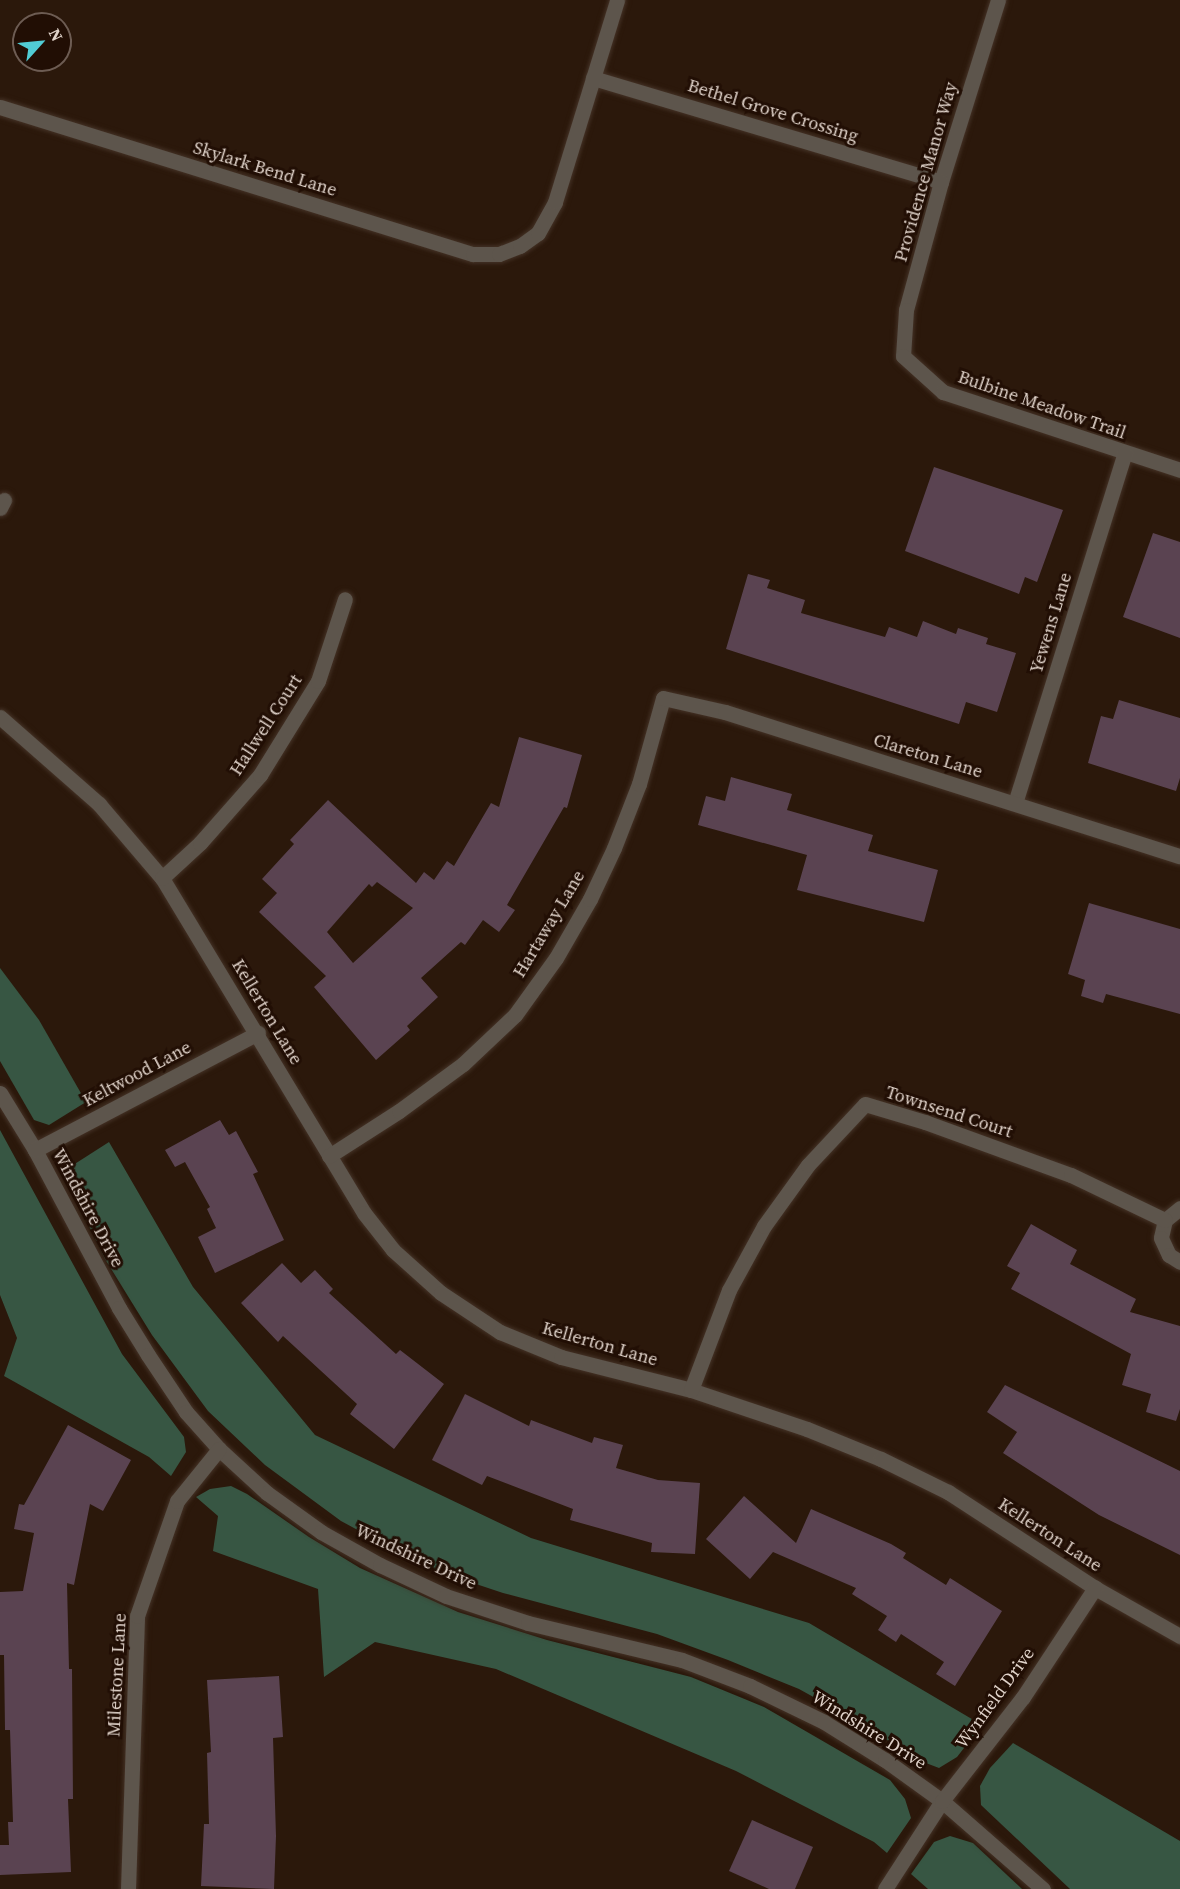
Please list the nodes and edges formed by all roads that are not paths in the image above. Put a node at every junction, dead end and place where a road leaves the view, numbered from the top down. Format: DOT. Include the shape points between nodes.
graph roads {
  1 [pos="617,0"];
  2 [pos="998,0"];
  3 [pos="593,78"];
  4 [pos="0,107"];
  5 [pos="941,182"];
  6 [pos="903,356"];
  7 [pos="1125,453"];
  8 [pos="1180,470"];
  9 [pos="345,599"];
  10 [pos="663,698"];
  11 [pos="0,717"];
  12 [pos="1015,803"];
  13 [pos="1180,856"];
  14 [pos="162,878"];
  15 [pos="258,1033"];
  16 [pos="0,1093"];
  17 [pos="35,1150"];
  18 [pos="329,1156"];
  19 [pos="1180,1208"];
  20 [pos="1165,1220"];
  21 [pos="1180,1262"];
  22 [pos="691,1390"];
  23 [pos="219,1449"];
  24 [pos="1095,1588"];
  25 [pos="1180,1636"];
  26 [pos="942,1801"];
  27 [pos="128,1889"];
  28 [pos="885,1889"];
  29 [pos="1043,1889"];
  1 -- 3 [label="street"];
  2 -- 5 [label="street, Providence Manor Way"];
  3 -- 4 [label="street, Skylark Bend Lane" via="555,202 538,233 499,254 472,254"];
  3 -- 5 [label="street, Bethel Grove Crossing"];
  5 -- 6 [label="street, Providence Manor Way" via="906,310"];
  6 -- 7 [label="street, Bulbine Meadow Trail" via="943,392"];
  7 -- 8 [label="street, Bulbine Meadow Trail"];
  7 -- 12 [label="street, Yewens Lane"];
  9 -- 14 [label="street, Hallwell Court" via="318,681 260,775 200,843"];
  10 -- 12 [label="street, Clareton Lane" via="725,712"];
  10 -- 18 [label="street, Hartaway Lane" via="639,784 614,848 556,958 515,1015 464,1064"];
  11 -- 14 [label="street, Kellerton Lane" via="99,804"];
  12 -- 13 [label="street, Clareton Lane"];
  14 -- 15 [label="street, Kellerton Lane"];
  15 -- 17 [label="street, Keltwood Lane"];
  15 -- 18 [label="street, Kellerton Lane"];
  16 -- 17 [label="street, Windshire Drive"];
  17 -- 23 [label="street, Windshire Drive" via="119,1308 186,1412"];
  18 -- 22 [label="street, Kellerton Lane" via="364,1213 393,1250 441,1293 500,1332 561,1357"];
  19 -- 20 [label="street"];
  20 -- 21 [label="street" via="1161,1238 1164,1248"];
  20 -- 22 [label="street, Townsend Court" via="1061,1172 865,1104 808,1165 764,1226 729,1290"];
  22 -- 24 [label="street, Kellerton Lane" via="881,1459 948,1492"];
  23 -- 26 [label="street, Windshire Drive" via="267,1492 321,1532 380,1565 446,1596 528,1623 682,1660 750,1686 824,1722"];
  23 -- 27 [label="street, Milestone Lane" via="177,1501 136,1616"];
  24 -- 25 [label="street, Kellerton Lane"];
  24 -- 26 [label="street, Wynfield Drive" via="1023,1697"];
  26 -- 28 [label="street, Wynfield Drive"];
  26 -- 29 [label="street, Windshire Drive"];
}
